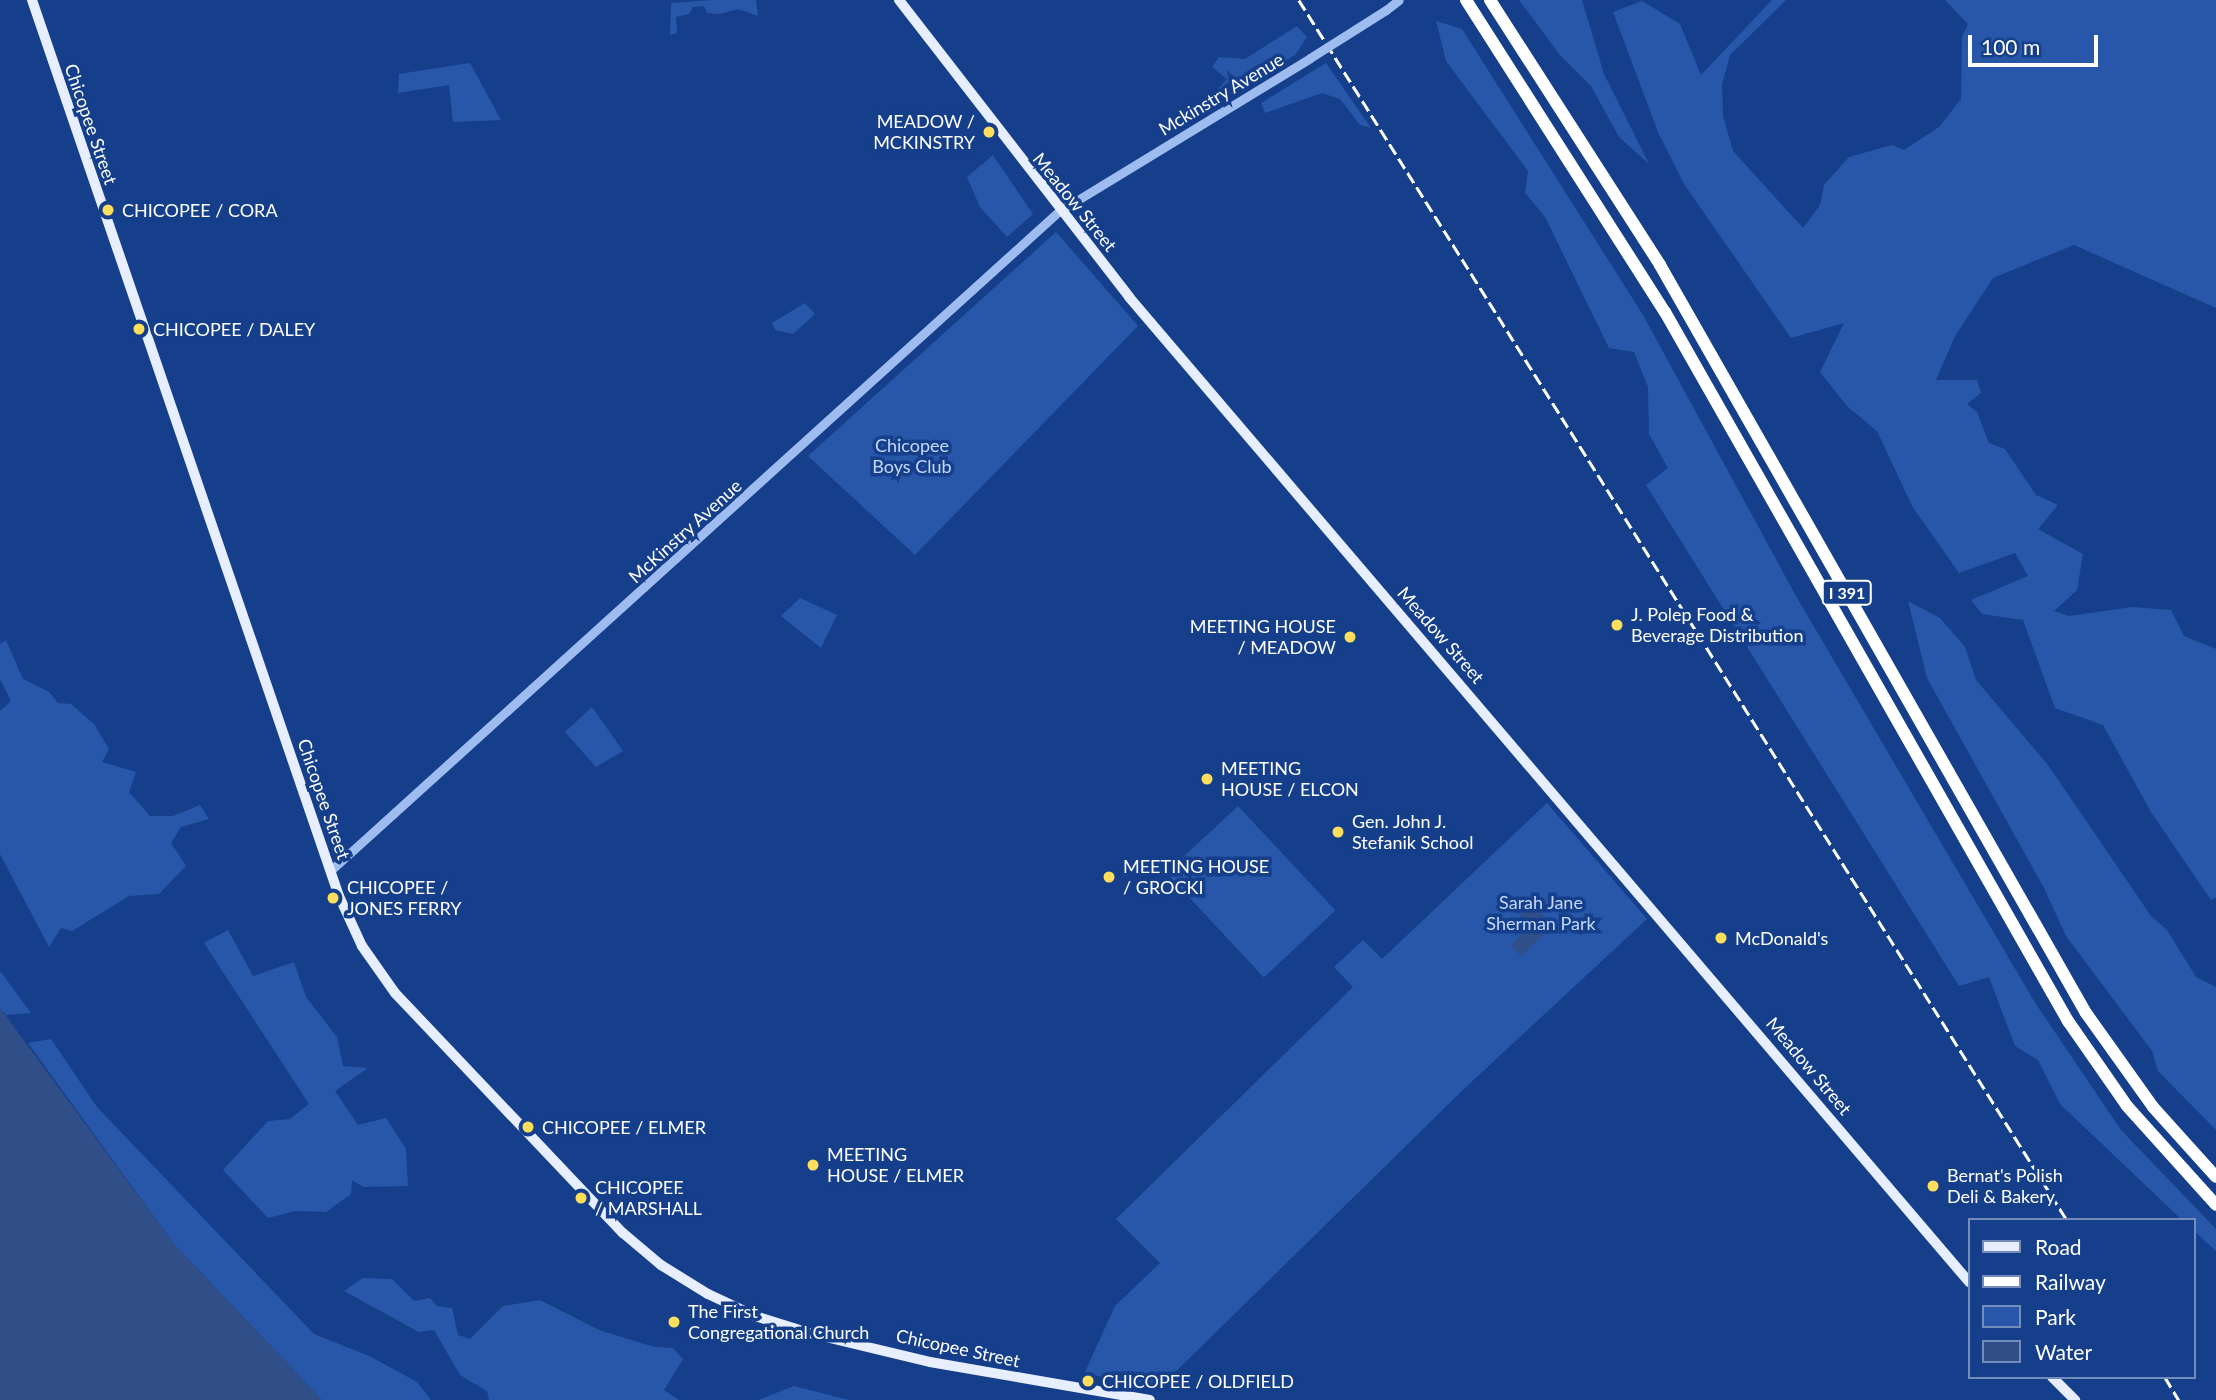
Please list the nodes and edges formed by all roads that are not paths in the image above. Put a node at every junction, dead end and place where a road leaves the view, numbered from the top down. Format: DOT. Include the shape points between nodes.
graph roads {
  1 [pos="32,0"];
  2 [pos="899,0"];
  3 [pos="1399,0"];
  4 [pos="1466,0"];
  5 [pos="1490,0"];
  6 [pos="1058,212"];
  7 [pos="330,871"];
  8 [pos="2216,1177"];
  9 [pos="2216,1205"];
  10 [pos="1968,1281"];
  11 [pos="2055,1381"];
  12 [pos="1150,1400"];
  13 [pos="2067,1400"];
  14 [pos="2075,1400"];
  1 -- 7 [label="main road, Chicopee Street"];
  2 -- 6 [label="main road, Meadow Street"];
  3 -- 6 [label="street, Mckinstry Avenue, bridge"];
  4 -- 9 [label="highway, I 391" via="1665,312 2068,1021 2139,1121"];
  5 -- 8 [label="highway, I 391" via="1660,265 2086,1013 2153,1107"];
  6 -- 7 [label="street, McKinstry Avenue"];
  6 -- 10 [label="main road, Meadow Street"];
  7 -- 12 [label="main road, Chicopee Street" via="362,946 408,1009 613,1224 683,1279 755,1316 809,1333 942,1364"];
  11 -- 13 [label="main road"];
  11 -- 14 [label="main road"];
}
